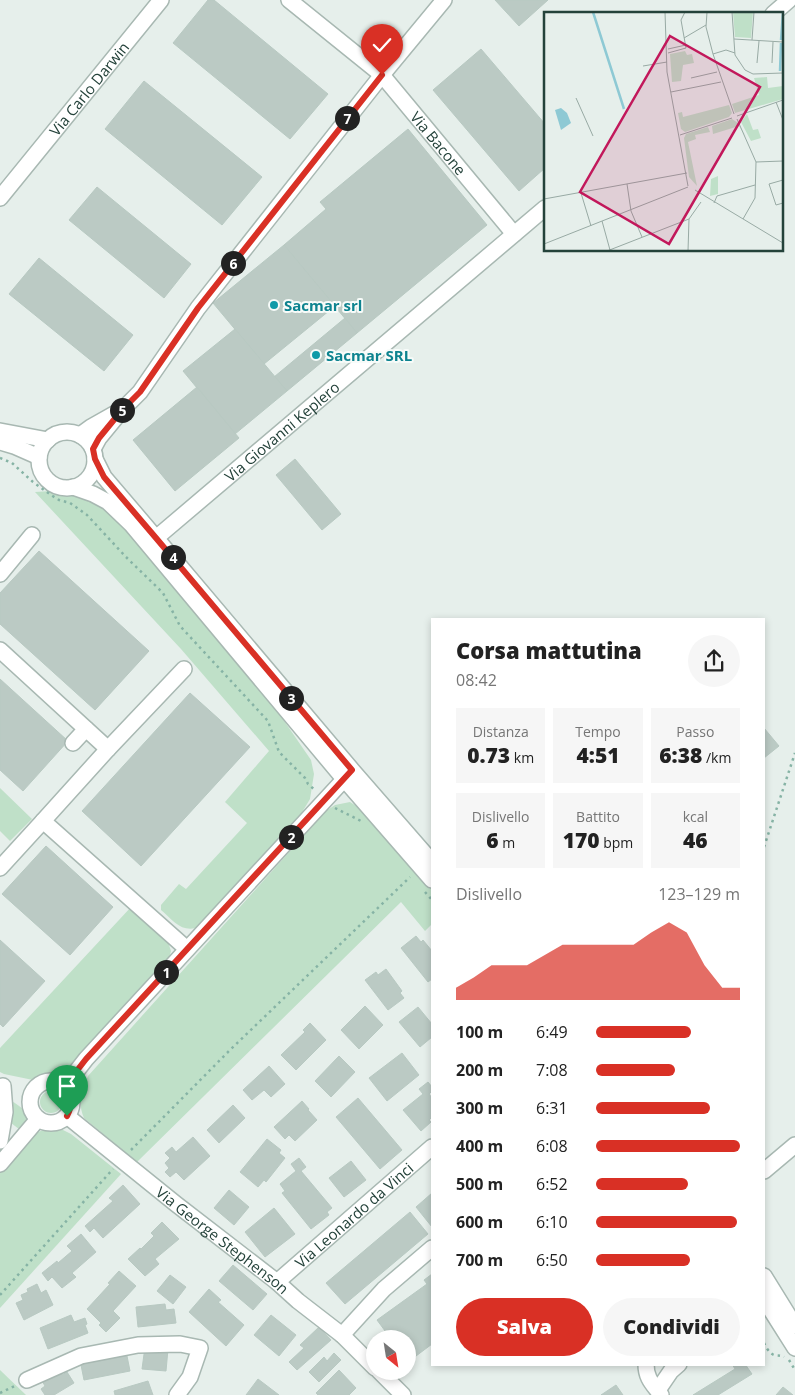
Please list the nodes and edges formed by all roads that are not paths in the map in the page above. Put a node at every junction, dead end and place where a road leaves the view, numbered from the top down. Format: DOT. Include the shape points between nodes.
graph roads {
  1 [pos="161,0"];
  2 [pos="289,0"];
  3 [pos="444,0"];
  4 [pos="789,2"];
  5 [pos="776,12"];
  6 [pos="382,75"];
  7 [pos="18,177"];
  8 [pos="0,192"];
  9 [pos="0,198"];
  10 [pos="544,209"];
  11 [pos="514,234"];
  12 [pos="122,410"];
  13 [pos="0,431"];
  14 [pos="80,435"];
  15 [pos="48,440"];
  16 [pos="0,442"];
  17 [pos="94,454"];
  18 [pos="39,457"];
  19 [pos="73,487"];
  20 [pos="32,535"];
  21 [pos="156,538"];
  22 [pos="0,574"];
  23 [pos="0,650"];
  24 [pos="184,669"];
  25 [pos="86,728"];
  26 [pos="73,743"];
  27 [pos="108,749"];
  28 [pos="348,775"];
  29 [pos="43,821"];
  30 [pos="431,861"];
  31 [pos="0,868"];
  32 [pos="427,884"];
  33 [pos="187,949"];
  34 [pos="2,1085"];
  35 [pos="65,1086"];
  36 [pos="30,1099"];
  37 [pos="67,1116"];
  38 [pos="38,1120"];
  39 [pos="0,1141"];
  40 [pos="795,1145"];
  41 [pos="431,1148"];
  42 [pos="0,1164"];
  43 [pos="765,1170"];
  44 [pos="431,1249"];
  45 [pos="765,1278"];
  46 [pos="277,1282"];
  47 [pos="765,1301"];
  48 [pos="795,1326"];
  49 [pos="342,1335"];
  50 [pos="795,1348"];
  51 [pos="366,1359"];
  52 [pos="646,1366"];
  53 [pos="677,1366"];
  54 [pos="27,1380"];
  55 [pos="388,1380"];
  56 [pos="660,1393"];
  57 [pos="178,1395"];
  58 [pos="402,1395"];
  1 -- 7 [label="street, Via Carlo Darwin"];
  2 -- 6 [label="street, Via Bacone"];
  3 -- 6 [label="street"];
  4 -- 5 [label="street"];
  6 -- 11 [label="street, Via Bacone"];
  6 -- 12 [label="street" via="198,308 140,392"];
  7 -- 8 [label="street, Via Carlo Darwin"];
  7 -- 9 [label="street, Via Carlo Darwin"];
  10 -- 11 [label="street, Via Giovanni Keplero"];
  11 -- 21 [label="street, Via Giovanni Keplero"];
  12 -- 14 [label="street"];
  12 -- 17 [label="street" via="99,438"];
  13 -- 15 [label="street"];
  14 -- 15 [label="street" via="63,432"];
  14 -- 17 [label="street" via="90,443"];
  15 -- 18 [label="street"];
  16 -- 18 [label="street"];
  17 -- 19 [label="street" via="92,474"];
  17 -- 21 [label="street" via="104,477"];
  18 -- 19 [label="street" via="48,481 64,488"];
  19 -- 28 [label="street" via="108,502 131,524"];
  20 -- 22 [label="street"];
  21 -- 28 [label="street"];
  23 -- 25 [label="street"];
  24 -- 27 [label="street"];
  25 -- 26 [label="street"];
  25 -- 27 [label="street"];
  27 -- 29 [label="street"];
  28 -- 30 [label="street"];
  28 -- 32 [label="street"];
  28 -- 33 [label="street"];
  29 -- 31 [label="street"];
  29 -- 33 [label="street"];
  33 -- 35 [label="street"];
  34 -- 36 [label="street"];
  34 -- 39 [label="street" via="5,1112"];
  35 -- 36 [label="street" via="53,1081 41,1083"];
  35 -- 37 [label="street" via="72,1104"];
  36 -- 38 [label="street" via="31,1110"];
  37 -- 38 [label="street" via="50,1123"];
  37 -- 46 [label="street, Via George Stephenson"];
  38 -- 42 [label="street"];
  40 -- 43 [label="street"];
  41 -- 46 [label="street, Via Leonardo da Vinci"];
  44 -- 49 [label="street" via="384,1290"];
  45 -- 48 [label="street"];
  46 -- 49 [label="street, Via George Stephenson"];
  47 -- 50 [label="street"];
  49 -- 51 [label="street, Via George Stephenson"];
  52 -- 56 [label="street" via="646,1373"];
  53 -- 56 [label="street"];
  54 -- 57 [label="street" via="81,1356 138,1345 180,1344 200,1348 190,1377"];
  55 -- 58 [label="street"];
}
